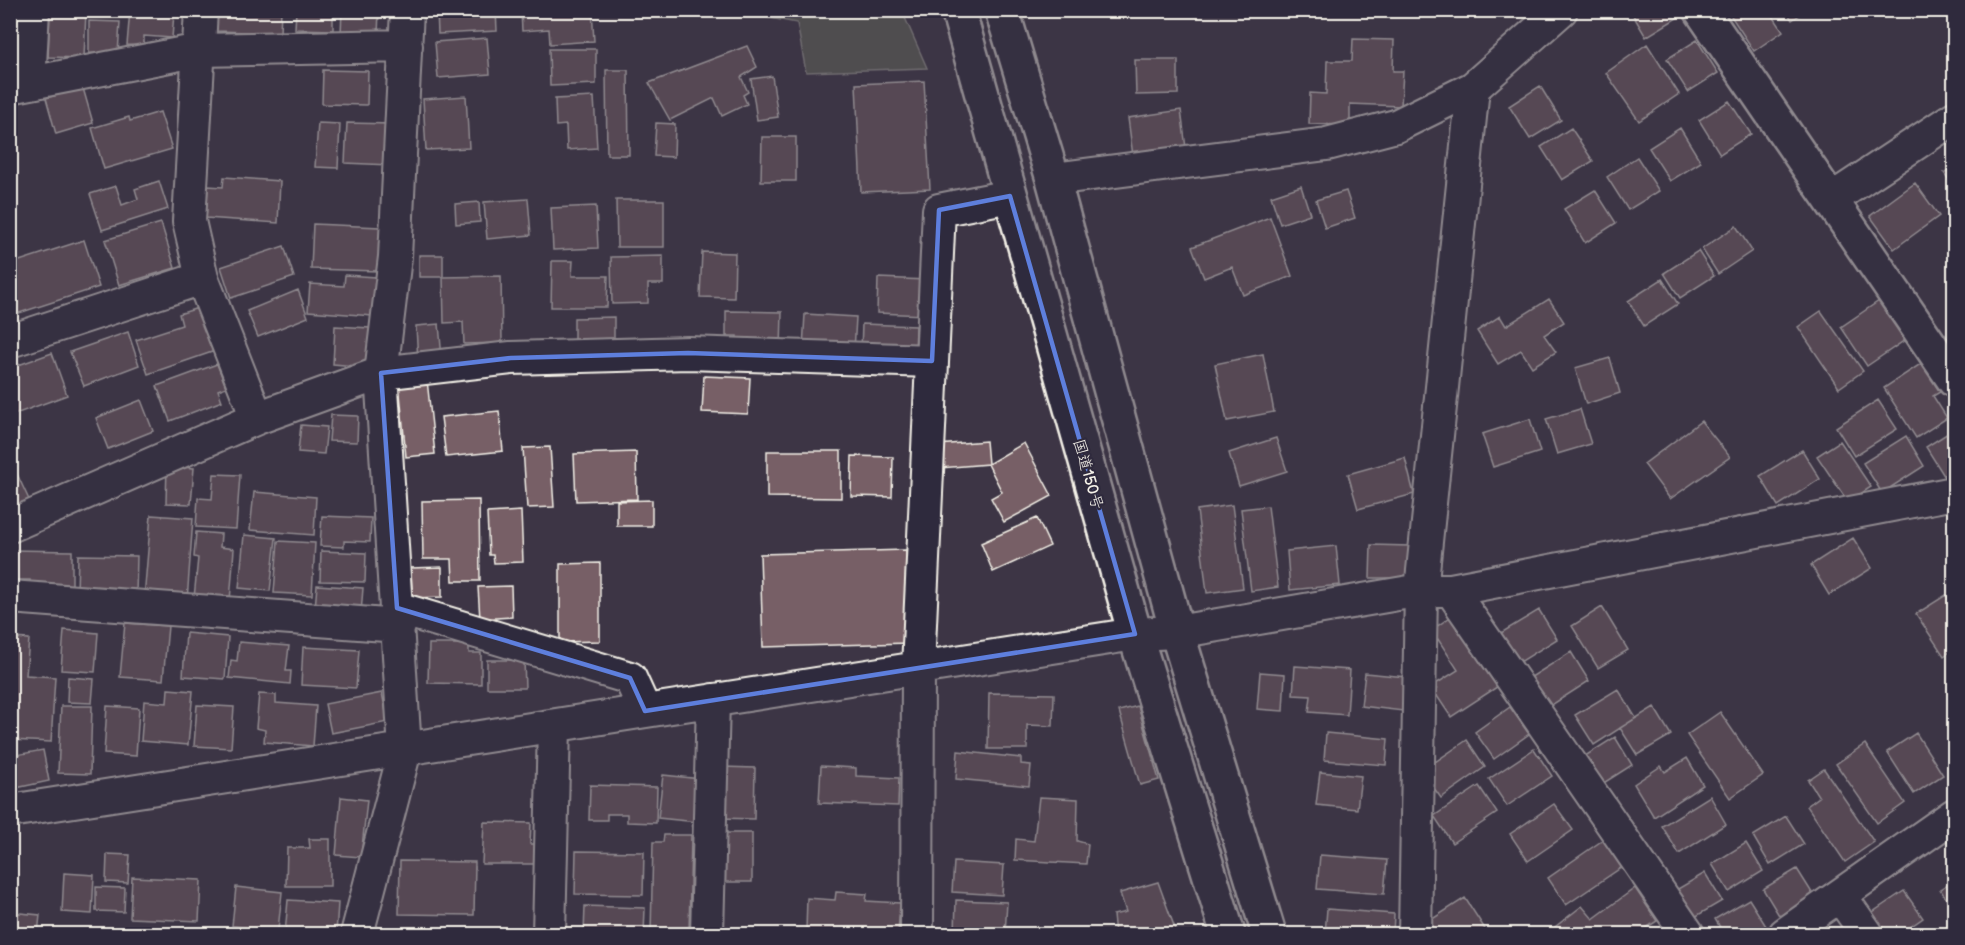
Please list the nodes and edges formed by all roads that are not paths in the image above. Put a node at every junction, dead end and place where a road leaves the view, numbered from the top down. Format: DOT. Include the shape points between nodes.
graph roads {
  1 [pos="33,10"];
  2 [pos="201,10"];
  3 [pos="407,10"];
  4 [pos="958,10"];
  5 [pos="1002,10"];
  6 [pos="1561,10"];
  7 [pos="1701,10"];
  8 [pos="406,46"];
  9 [pos="200,50"];
  10 [pos="20,85"];
  11 [pos="1473,88"];
  12 [pos="1954,118"];
  13 [pos="1053,178"];
  14 [pos="1010,196"];
  15 [pos="1832,199"];
  16 [pos="202,278"];
  17 [pos="10,341"];
  18 [pos="932,361"];
  19 [pos="381,373"];
  20 [pos="1954,380"];
  21 [pos="257,418"];
  22 [pos="1954,493"];
  23 [pos="10,526"];
  24 [pos="1421,590"];
  25 [pos="1452,590"];
  26 [pos="10,597"];
  27 [pos="398,617"];
  28 [pos="1177,632"];
  29 [pos="1135,633"];
  30 [pos="918,668"];
  31 [pos="713,700"];
  32 [pos="645,711"];
  33 [pos="554,726"];
  34 [pos="405,750"];
  35 [pos="10,811"];
  36 [pos="1954,815"];
  37 [pos="1841,897"];
  38 [pos="357,934"];
  39 [pos="549,934"];
  40 [pos="707,934"];
  41 [pos="917,934"];
  42 [pos="1228,934"];
  43 [pos="1269,934"];
  44 [pos="1414,934"];
  45 [pos="1688,934"];
  46 [pos="1785,934"];
  47 [pos="1867,934"];
  1 -- 10 [label="street"];
  2 -- 9 [label="street"];
  3 -- 8 [label="street"];
  4 -- 14 [label="main road, 国道150号"];
  5 -- 13 [label="main road"];
  6 -- 11 [label="street"];
  7 -- 15 [label="main road"];
  8 -- 9 [label="street"];
  8 -- 19 [label="street" via="396,245"];
  9 -- 10 [label="street"];
  9 -- 16 [label="street" via="189,221"];
  11 -- 13 [label="street" via="1396,126 1328,144"];
  11 -- 24 [label="street"];
  12 -- 15 [label="street"];
  13 -- 28 [label="main road"];
  14 -- 18 [label="street" via="939,210"];
  14 -- 29 [label="main road, 国道150号"];
  15 -- 20 [label="main road"];
  16 -- 17 [label="street"];
  16 -- 21 [label="street"];
  18 -- 19 [label="street" via="688,353 511,358"];
  18 -- 30 [label="street"];
  19 -- 21 [label="street"];
  19 -- 27 [label="street"];
  21 -- 23 [label="street"];
  22 -- 25 [label="street"];
  24 -- 25 [label="street"];
  24 -- 28 [label="street"];
  24 -- 44 [label="street"];
  25 -- 45 [label="street"];
  26 -- 27 [label="street"];
  27 -- 32 [label="street" via="630,678"];
  27 -- 34 [label="street"];
  28 -- 29 [label="street"];
  28 -- 43 [label="main road"];
  29 -- 30 [label="street"];
  29 -- 42 [label="main road, 国道150号"];
  30 -- 31 [label="street"];
  30 -- 41 [label="street"];
  31 -- 32 [label="street"];
  31 -- 40 [label="street"];
  32 -- 33 [label="street"];
  33 -- 34 [label="street"];
  33 -- 39 [label="street"];
  34 -- 35 [label="street"];
  34 -- 38 [label="street"];
  36 -- 37 [label="street"];
  37 -- 46 [label="street"];
  37 -- 47 [label="street"];
}
